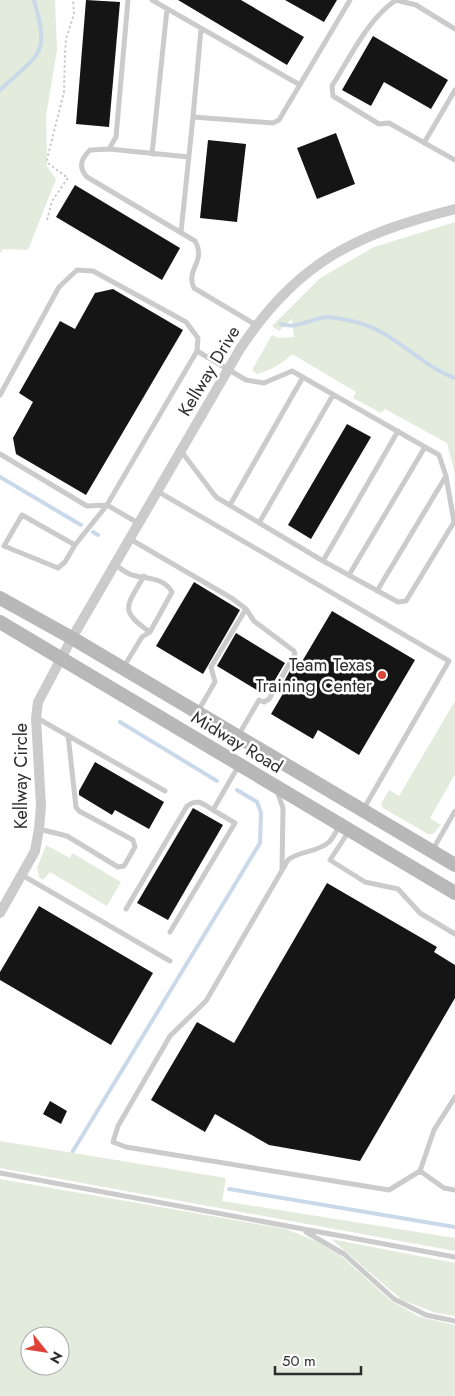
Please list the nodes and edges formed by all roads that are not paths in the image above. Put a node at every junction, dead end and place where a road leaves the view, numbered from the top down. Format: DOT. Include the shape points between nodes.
graph roads {
  1 [pos="128,0"];
  2 [pos="153,0"];
  3 [pos="350,0"];
  4 [pos="167,8"];
  5 [pos="455,28"];
  6 [pos="201,29"];
  7 [pos="300,85"];
  8 [pos="455,90"];
  9 [pos="193,117"];
  10 [pos="424,143"];
  11 [pos="109,149"];
  12 [pos="152,154"];
  13 [pos="189,158"];
  14 [pos="455,160"];
  15 [pos="455,209"];
  16 [pos="180,232"];
  17 [pos="256,325"];
  18 [pos="197,351"];
  19 [pos="228,369"];
  20 [pos="303,377"];
  21 [pos="334,395"];
  22 [pos="0,396"];
  23 [pos="398,431"];
  24 [pos="425,447"];
  25 [pos="180,450"];
  26 [pos="0,454"];
  27 [pos="446,476"];
  28 [pos="157,491"];
  29 [pos="107,505"];
  30 [pos="230,505"];
  31 [pos="138,523"];
  32 [pos="259,523"];
  33 [pos="130,538"];
  34 [pos="75,546"];
  35 [pos="323,561"];
  36 [pos="114,565"];
  37 [pos="348,575"];
  38 [pos="144,576"];
  39 [pos="377,591"];
  40 [pos="0,598"];
  41 [pos="246,609"];
  42 [pos="0,622"];
  43 [pos="150,632"];
  44 [pos="72,638"];
  45 [pos="60,658"];
  46 [pos="123,668"];
  47 [pos="197,712"];
  48 [pos="36,718"];
  49 [pos="68,735"];
  50 [pos="238,736"];
  51 [pos="239,765"];
  52 [pos="275,786"];
  53 [pos="165,791"];
  54 [pos="214,810"];
  55 [pos="362,810"];
  56 [pos="455,811"];
  57 [pos="345,827"];
  58 [pos="39,830"];
  59 [pos="432,852"];
  60 [pos="455,866"];
  61 [pos="282,870"];
  62 [pos="22,875"];
  63 [pos="455,893"];
  64 [pos="126,908"];
  65 [pos="0,913"];
  66 [pos="170,932"];
  67 [pos="455,934"];
  68 [pos="170,961"];
  69 [pos="455,1097"];
  70 [pos="420,1171"];
  71 [pos="0,1173"];
  72 [pos="455,1190"];
  73 [pos="299,1228"];
  74 [pos="455,1257"];
  75 [pos="455,1321"];
  1 -- 11 [label="lane" via="116,137"];
  2 -- 4 [label="lane"];
  3 -- 7 [label="lane"];
  4 -- 6 [label="lane"];
  4 -- 12 [label="lane"];
  5 -- 10 [label="lane" via="416,5 396,0 383,9 367,30 332,86 332,96 379,124 389,123"];
  6 -- 7 [label="lane"];
  6 -- 9 [label="lane"];
  7 -- 9 [label="lane" via="279,120 273,123"];
  8 -- 10 [label="lane"];
  9 -- 13 [label="lane"];
  10 -- 14 [label="lane"];
  11 -- 12 [label="lane"];
  11 -- 16 [label="lane" via="90,150 84,156 81,165 87,177"];
  12 -- 13 [label="lane"];
  13 -- 16 [label="lane"];
  15 -- 17 [label="street, Kellway Drive" via="393,226 322,260 280,297"];
  16 -- 17 [label="lane" via="195,241 200,250 192,272 194,288"];
  17 -- 19 [label="street, Kellway Drive"];
  18 -- 19 [label="lane"];
  18 -- 22 [label="lane" via="198,338 186,322 93,271 77,270 59,287"];
  18 -- 29 [label="lane"];
  19 -- 20 [label="lane" via="246,380 264,383 292,371"];
  19 -- 25 [label="street, Kellway Drive"];
  20 -- 21 [label="lane"];
  20 -- 30 [label="lane"];
  21 -- 23 [label="lane"];
  21 -- 32 [label="lane"];
  23 -- 24 [label="lane"];
  23 -- 35 [label="lane"];
  24 -- 27 [label="lane" via="438,455"];
  24 -- 37 [label="lane"];
  25 -- 28 [label="street, Kellway Drive"];
  25 -- 30 [label="lane" via="216,497"];
  26 -- 29 [label="lane" via="87,506"];
  27 -- 39 [label="lane"];
  27 -- 39 [label="lane" via="454,514 452,528 406,600 398,602"];
  28 -- 31 [label="street, Kellway Drive"];
  28 -- 55 [label="lane" via="449,661"];
  29 -- 31 [label="lane"];
  29 -- 34 [label="lane"];
  30 -- 32 [label="lane"];
  31 -- 33 [label="street, Kellway Drive"];
  32 -- 35 [label="lane"];
  33 -- 36 [label="street, Kellway Drive"];
  33 -- 41 [label="lane"];
  34 -- 34 [label="lane" via="22,515 4,546 58,568"];
  35 -- 37 [label="lane"];
  36 -- 38 [label="lane" via="132,575"];
  36 -- 44 [label="street, Kellway Drive"];
  37 -- 39 [label="lane"];
  38 -- 43 [label="lane" via="128,610 135,621"];
  38 -- 43 [label="lane" via="162,583 172,592"];
  40 -- 44 [label="main road, Midway Road"];
  41 -- 47 [label="lane" via="211,667 215,682"];
  41 -- 50 [label="lane" via="254,621 295,654 269,699 259,700"];
  42 -- 45 [label="main road, Midway Road"];
  43 -- 46 [label="lane" via="142,637"];
  44 -- 45 [label="street, Kellway Circle"];
  44 -- 46 [label="main road, Midway Road"];
  45 -- 48 [label="street, Kellway Circle" via="38,702"];
  45 -- 51 [label="main road, Midway Road"];
  46 -- 47 [label="main road, Midway Road"];
  47 -- 50 [label="main road, Midway Road"];
  48 -- 49 [label="lane"];
  48 -- 58 [label="street, Kellway Circle" via="41,806"];
  49 -- 53 [label="lane"];
  49 -- 58 [label="lane" via="76,807 133,840 135,847 124,866 118,867 67,836"];
  50 -- 55 [label="main road, Midway Road"];
  51 -- 52 [label="main road, Midway Road"];
  51 -- 54 [label="lane"];
  52 -- 57 [label="main road, Midway Road"];
  52 -- 61 [label="lane" via="283,808"];
  54 -- 64 [label="lane" via="194,801 187,806"];
  54 -- 66 [label="lane" via="235,823"];
  55 -- 57 [label="main road"];
  55 -- 59 [label="main road, Midway Road"];
  56 -- 59 [label="lane"];
  57 -- 61 [label="lane" via="330,841 295,854"];
  57 -- 63 [label="main road, Midway Road"];
  57 -- 67 [label="lane" via="330,860 365,882 398,889 420,914"];
  58 -- 62 [label="street, Kellway Circle" via="35,851"];
  59 -- 60 [label="main road, Midway Road"];
  61 -- 70 [label="lane" via="206,1001 170,1036 118,1126 113,1142 126,1147 389,1190"];
  62 -- 65 [label="street, Kellway Circle"];
  62 -- 68 [label="lane"];
  69 -- 70 [label="lane" via="434,1130"];
  70 -- 72 [label="lane" via="444,1188"];
  71 -- 73 [label="lane"];
  73 -- 74 [label="lane"];
  73 -- 75 [label="lane" via="344,1254 394,1299 426,1315"];
}
